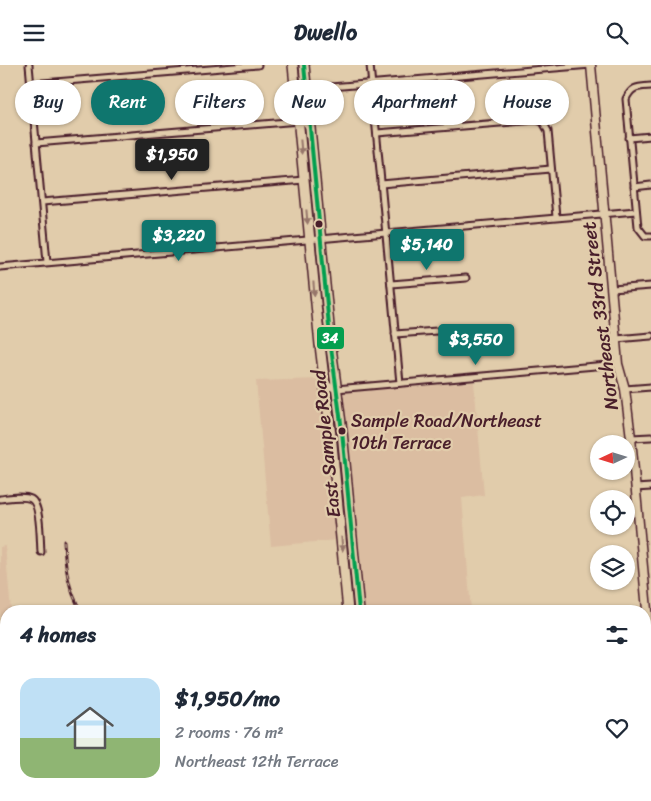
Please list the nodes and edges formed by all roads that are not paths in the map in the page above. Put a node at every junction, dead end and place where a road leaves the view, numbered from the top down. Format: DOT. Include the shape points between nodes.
graph roads {
  1 [pos="29,65"];
  2 [pos="258,65"];
  3 [pos="293,65"];
  4 [pos="304,65"];
  5 [pos="370,65"];
  6 [pos="591,65"];
  7 [pos="30,80"];
  8 [pos="78,80"];
  9 [pos="295,80"];
  10 [pos="305,80"];
  11 [pos="372,80"];
  12 [pos="427,80"];
  13 [pos="651,86"];
  14 [pos="274,123"];
  15 [pos="34,125"];
  16 [pos="298,125"];
  17 [pos="307,125"];
  18 [pos="310,125"];
  19 [pos="376,125"];
  20 [pos="310,129"];
  21 [pos="377,133"];
  22 [pos="651,136"];
  23 [pos="630,138"];
  24 [pos="36,143"];
  25 [pos="552,169"];
  26 [pos="304,180"];
  27 [pos="381,184"];
  28 [pos="651,185"];
  29 [pos="634,187"];
  30 [pos="42,202"];
  31 [pos="636,211"];
  32 [pos="604,214"];
  33 [pos="556,217"];
  34 [pos="386,234"];
  35 [pos="651,236"];
  36 [pos="320,239"];
  37 [pos="310,240"];
  38 [pos="47,262"];
  39 [pos="0,267"];
  40 [pos="466,278"];
  41 [pos="391,284"];
  42 [pos="651,286"];
  43 [pos="612,289"];
  44 [pos="479,328"];
  45 [pos="395,334"];
  46 [pos="651,336"];
  47 [pos="616,339"];
  48 [pos="618,364"];
  49 [pos="324,381"];
  50 [pos="400,383"];
  51 [pos="651,387"];
  52 [pos="336,389"];
  53 [pos="625,389"];
  54 [pos="326,395"];
  55 [pos="338,404"];
  56 [pos="631,435"];
  57 [pos="651,437"];
  58 [pos="635,439"];
  59 [pos="634,480"];
  60 [pos="651,487"];
  61 [pos="635,488"];
  62 [pos="0,499"];
  63 [pos="41,552"];
  64 [pos="343,561"];
  65 [pos="356,574"];
  66 [pos="347,605"];
  67 [pos="359,605"];
  68 [pos="648,605"];
  1 -- 7 [label="street"];
  2 -- 8 [label="street"];
  3 -- 9 [label="main road, East Sample Road"];
  4 -- 10 [label="main road, East Sample Road"];
  5 -- 11 [label="street"];
  6 -- 12 [label="street"];
  6 -- 32 [label="street, Northeast 33rd Street"];
  13 -- 23 [label="street" via="636,87 626,99"];
  14 -- 24 [label="street"];
  15 -- 24 [label="street"];
  16 -- 26 [label="main road, East Sample Road, one-way"];
  17 -- 20 [label="street"];
  18 -- 20 [label="main road, East Sample Road"];
  19 -- 21 [label="street"];
  20 -- 36 [label="main road, East Sample Road"];
  21 -- 25 [label="street" via="536,120 543,122 548,131"];
  21 -- 27 [label="street"];
  22 -- 23 [label="street"];
  23 -- 29 [label="street"];
  24 -- 30 [label="street"];
  25 -- 27 [label="street"];
  25 -- 33 [label="street"];
  26 -- 30 [label="street"];
  26 -- 37 [label="main road, East Sample Road, one-way"];
  27 -- 34 [label="street"];
  28 -- 29 [label="street"];
  29 -- 31 [label="street"];
  30 -- 38 [label="street"];
  31 -- 32 [label="street"];
  31 -- 35 [label="street" via="640,232"];
  32 -- 33 [label="street"];
  32 -- 43 [label="street, Northeast 33rd Street"];
  33 -- 34 [label="street"];
  34 -- 36 [label="street"];
  34 -- 41 [label="street"];
  36 -- 37 [label="street"];
  36 -- 52 [label="main road, East Sample Road"];
  37 -- 38 [label="street"];
  37 -- 49 [label="main road, East Sample Road, one-way"];
  38 -- 39 [label="street"];
  40 -- 41 [label="street"];
  41 -- 45 [label="street"];
  42 -- 43 [label="street"];
  43 -- 47 [label="street, Northeast 33rd Street"];
  44 -- 45 [label="street"];
  45 -- 50 [label="street"];
  46 -- 47 [label="street"];
  47 -- 48 [label="street, Northeast 33rd Street"];
  48 -- 50 [label="street"];
  48 -- 53 [label="street, Northeast 33rd Street"];
  49 -- 52 [label="street"];
  49 -- 54 [label="main road, East Sample Road"];
  50 -- 52 [label="street"];
  51 -- 53 [label="street"];
  52 -- 55 [label="main road, East Sample Road"];
  53 -- 56 [label="street, Northeast 33rd Street"];
  54 -- 55 [label="main road"];
  54 -- 64 [label="main road, East Sample Road, one-way"];
  55 -- 65 [label="main road, East Sample Road"];
  57 -- 58 [label="street"];
  59 -- 61 [label="street, Northeast 33rd Street"];
  60 -- 61 [label="street"];
  61 -- 68 [label="street, Northeast 33rd Street"];
  62 -- 63 [label="street" via="21,497 36,504"];
  64 -- 65 [label="main road"];
  64 -- 66 [label="main road, East Sample Road"];
  65 -- 67 [label="main road, East Sample Road"];
}
